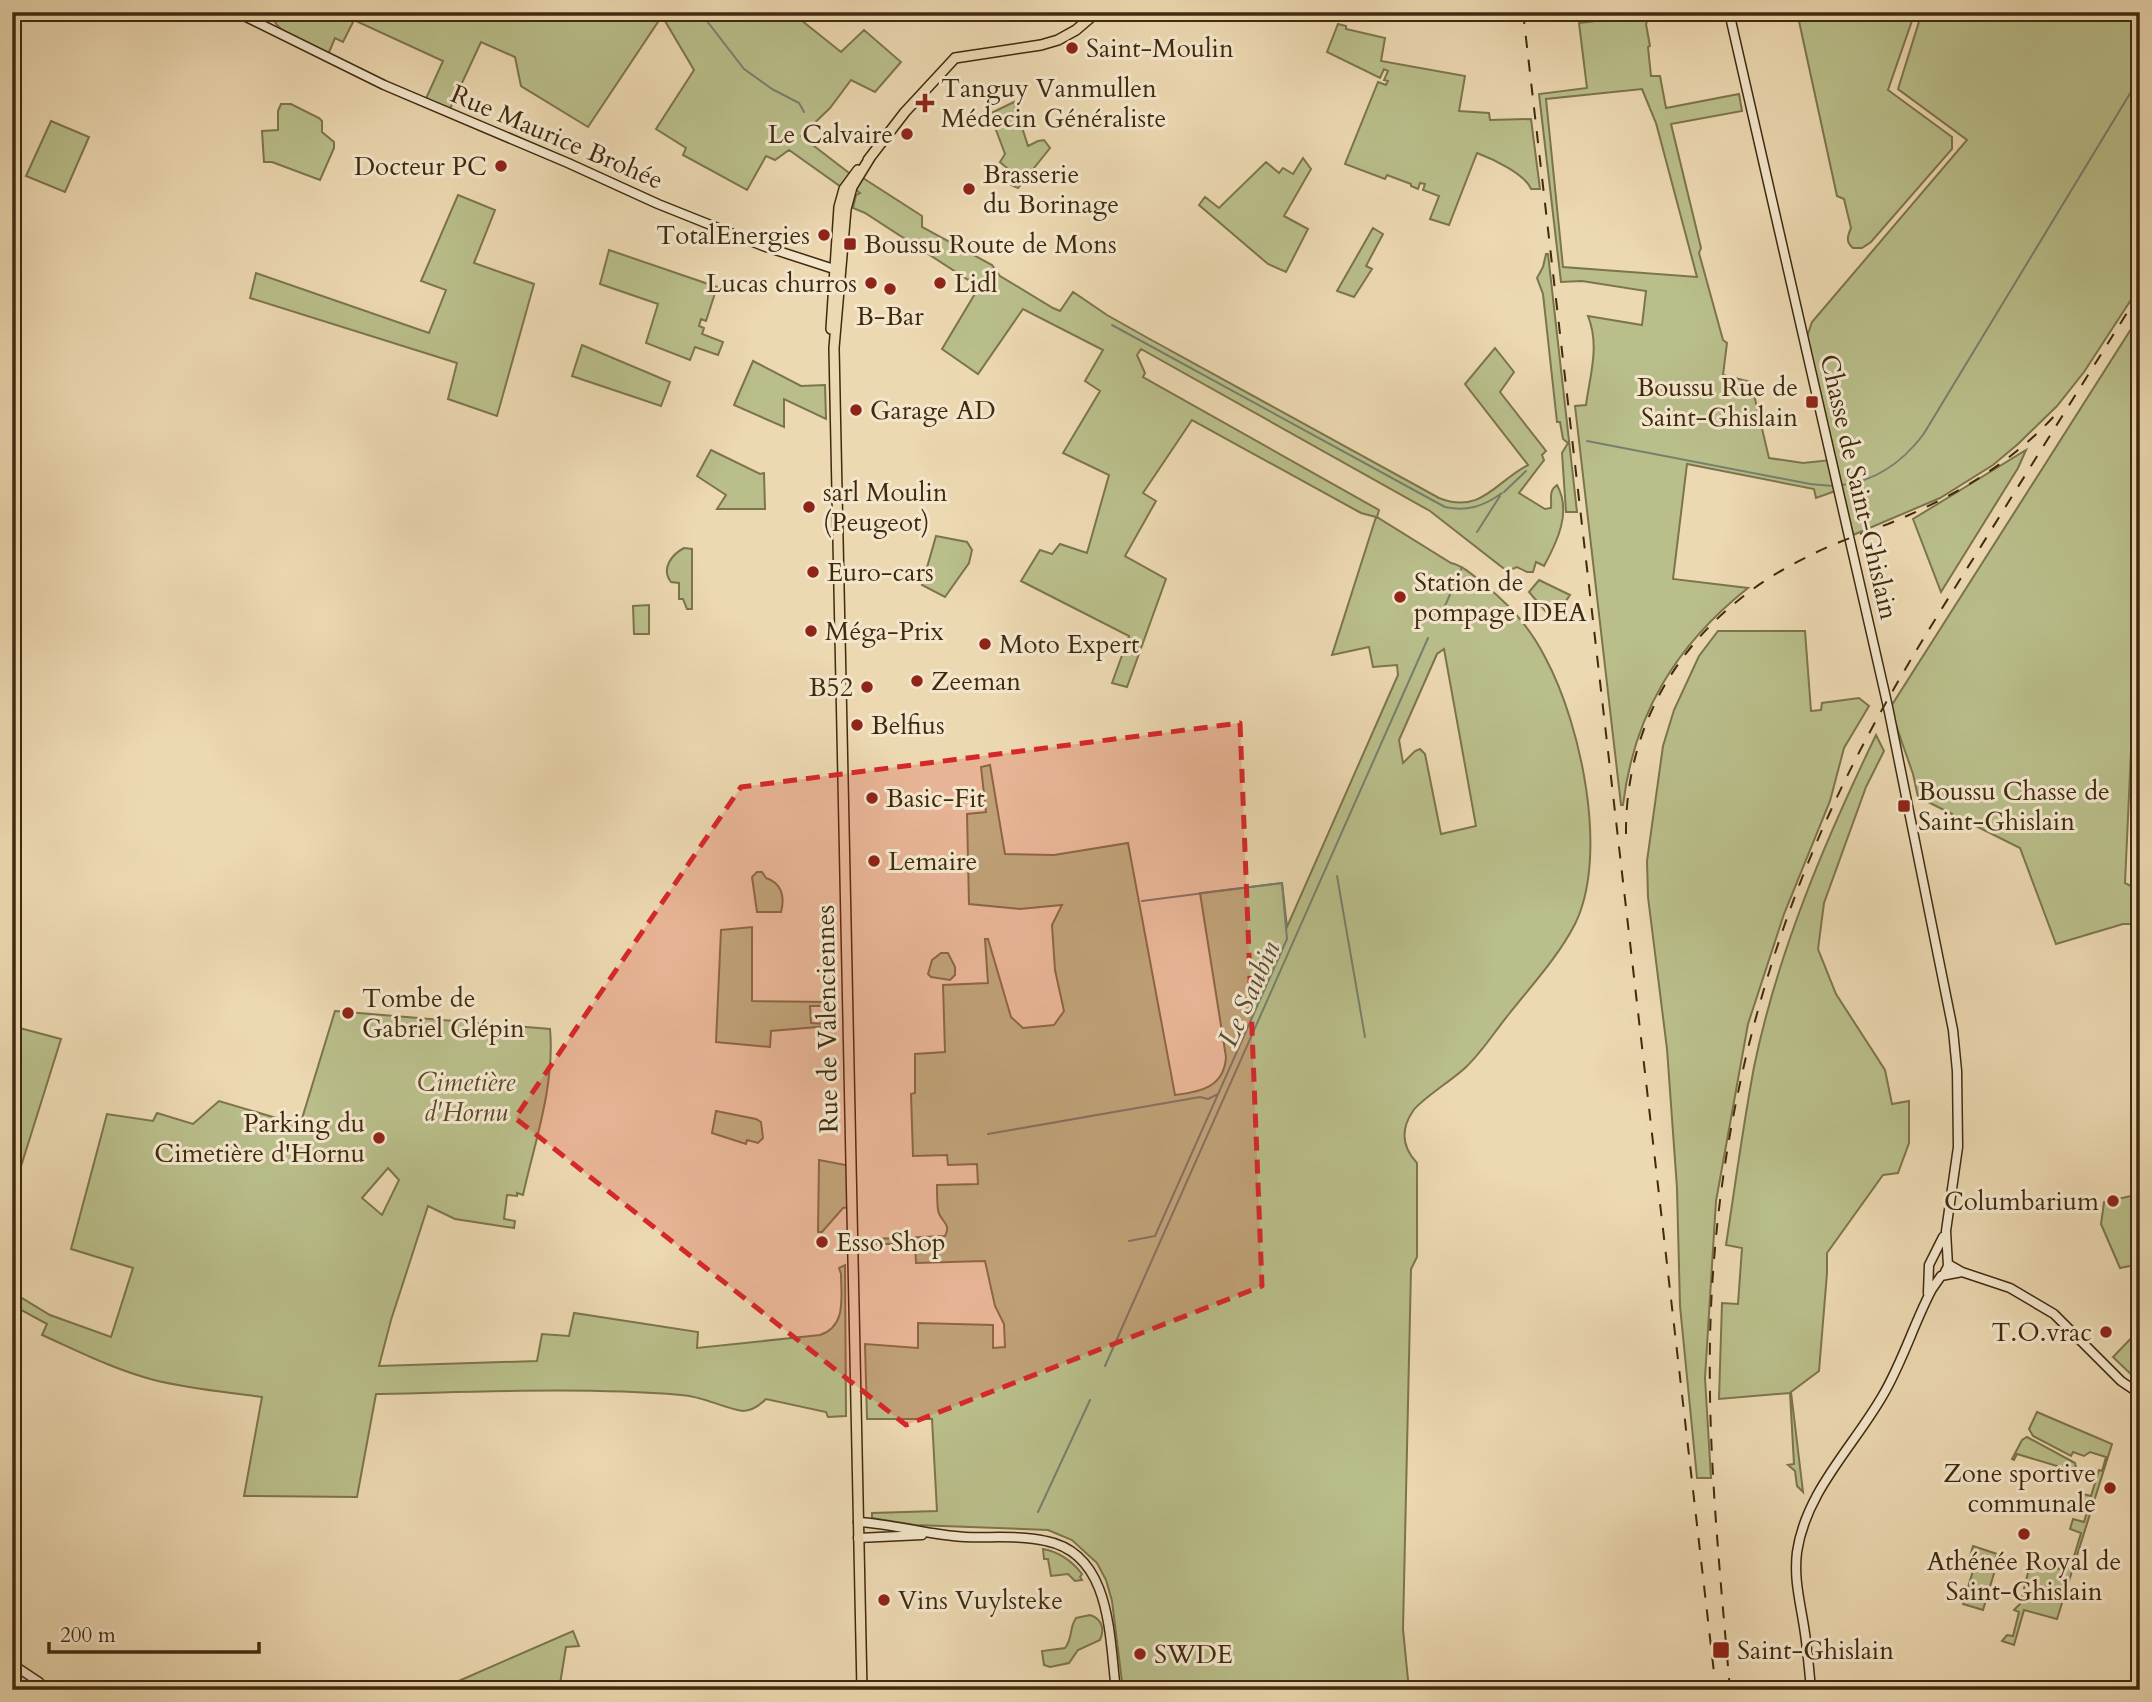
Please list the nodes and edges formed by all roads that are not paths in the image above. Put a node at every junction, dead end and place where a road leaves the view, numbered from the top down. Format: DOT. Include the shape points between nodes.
graph roads {
  1 [pos="236,12"];
  2 [pos="1097,12"];
  3 [pos="1729,12"];
  4 [pos="837,271"];
  5 [pos="1946,1231"];
  6 [pos="1933,1259"];
  7 [pos="1947,1263"];
  8 [pos="1930,1272"];
  9 [pos="1962,1272"];
  10 [pos="1942,1275"];
  11 [pos="1927,1299"];
  12 [pos="2140,1394"];
  13 [pos="858,1522"];
  14 [pos="932,1533"];
  15 [pos="858,1538"];
  16 [pos="12,1664"];
  17 [pos="46,1690"];
  18 [pos="862,1690"];
  19 [pos="1116,1690"];
  20 [pos="1811,1690"];
  1 -- 4 [label="street, Rue Maurice Brohée" via="394,89 658,204"];
  2 -- 4 [label="main road, Rue de Valenciennes" via="1058,40 955,58 905,112 850,185"];
  3 -- 5 [label="street, Chasse de Saint-Ghislain" via="1888,707 1943,972 1959,1109"];
  4 -- 13 [label="main road, Rue de Valenciennes" via="834,348"];
  5 -- 6 [label="street"];
  5 -- 7 [label="street"];
  6 -- 7 [label="street" via="1939,1257"];
  6 -- 8 [label="street"];
  7 -- 9 [label="street"];
  7 -- 10 [label="street" via="1948,1270"];
  8 -- 10 [label="street"];
  8 -- 11 [label="street"];
  9 -- 10 [label="street"];
  9 -- 12 [label="street" via="2010,1288 2054,1314"];
  10 -- 11 [label="street"];
  11 -- 20 [label="street" via="1892,1379 1821,1488 1798,1544 1796,1573"];
  13 -- 14 [label="street"];
  13 -- 15 [label="main road, Rue de Valenciennes"];
  14 -- 15 [label="street"];
  14 -- 19 [label="street" via="1030,1538 1072,1552 1099,1587"];
  15 -- 18 [label="main road, Rue de Valenciennes"];
  16 -- 17 [label="street"];
}
